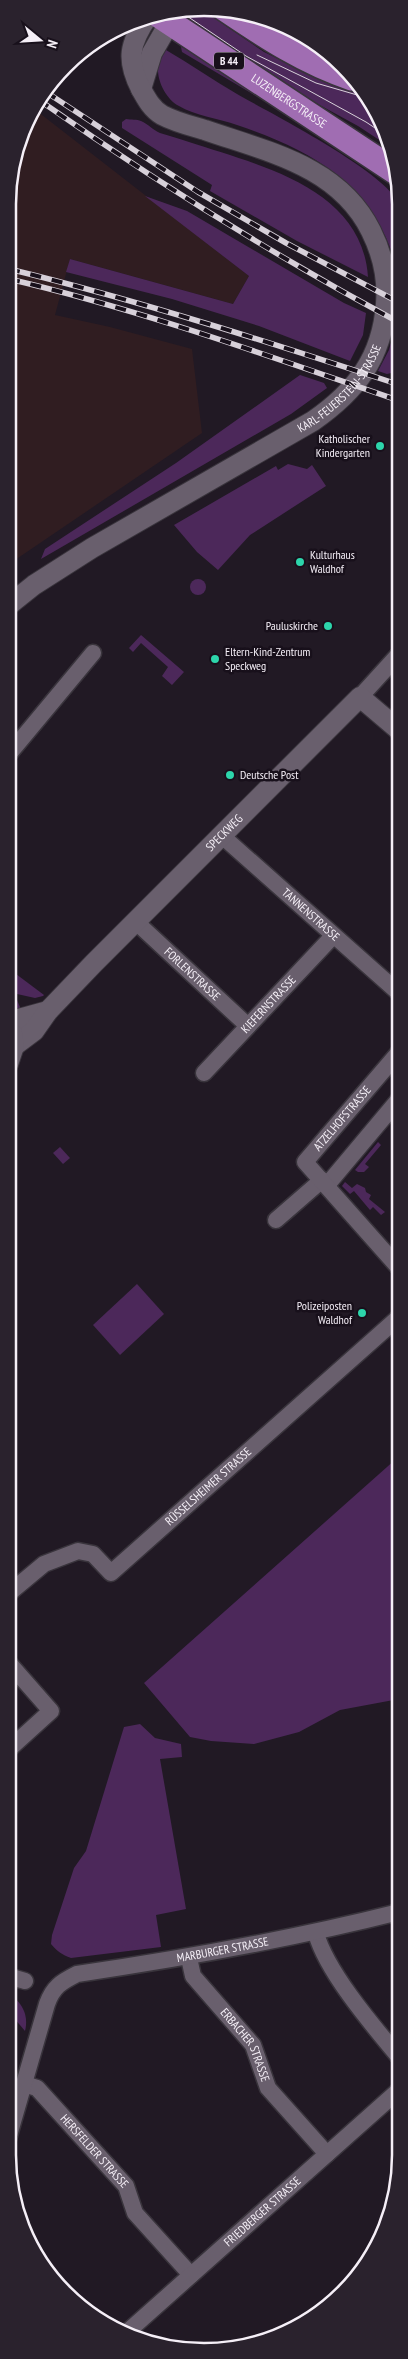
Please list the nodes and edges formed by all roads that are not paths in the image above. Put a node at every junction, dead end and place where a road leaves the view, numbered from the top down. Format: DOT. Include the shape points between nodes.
graph roads {
  1 [pos="167,20"];
  2 [pos="241,20"];
  3 [pos="162,21"];
  4 [pos="338,73"];
  5 [pos="388,167"];
  6 [pos="16,599"];
  7 [pos="93,653"];
  8 [pos="392,662"];
  9 [pos="360,697"];
  10 [pos="392,723"];
  11 [pos="16,746"];
  12 [pos="221,835"];
  13 [pos="136,922"];
  14 [pos="333,936"];
  15 [pos="392,987"];
  16 [pos="48,1011"];
  17 [pos="16,1020"];
  18 [pos="248,1026"];
  19 [pos="16,1050"];
  20 [pos="392,1060"];
  21 [pos="204,1073"];
  22 [pos="392,1107"];
  23 [pos="324,1183"];
  24 [pos="276,1220"];
  25 [pos="392,1260"];
  26 [pos="392,1323"];
  27 [pos="16,1587"];
  28 [pos="16,1671"];
  29 [pos="16,1743"];
  30 [pos="392,1914"];
  31 [pos="316,1933"];
  32 [pos="188,1958"];
  33 [pos="16,1978"];
  34 [pos="25,1981"];
  35 [pos="392,2048"];
  36 [pos="24,2084"];
  37 [pos="392,2096"];
  38 [pos="16,2112"];
  39 [pos="327,2154"];
  40 [pos="191,2274"];
  41 [pos="131,2328"];
  1 -- 5 [label="main road, LUZENBERGSTRASSE / B 44"];
  2 -- 4 [label="main road" via="314,63"];
  3 -- 6 [label="street, KARL-FEUERSTEIN-STRASSE" via="141,89 150,105 165,116 300,164 323,176 346,195 367,223 382,258 386,297 382,330 372,358 359,380 339,403 92,548"];
  7 -- 11 [label="street"];
  8 -- 9 [label="street, SPECKWEG"];
  9 -- 10 [label="street"];
  9 -- 12 [label="street, SPECKWEG"];
  12 -- 13 [label="street, SPECKWEG"];
  12 -- 14 [label="street, TANNENSTRASSE"];
  13 -- 16 [label="street, SPECKWEG"];
  13 -- 18 [label="street, FORLENSTRASSE"];
  14 -- 15 [label="street, TANNENSTRASSE"];
  14 -- 18 [label="street, KIEFERNSTRASSE"];
  16 -- 17 [label="street, SPECKWEG"];
  16 -- 19 [label="street, SPECKWEG"];
  18 -- 21 [label="street, KIEFERNSTRASSE"];
  20 -- 23 [label="street, ATZELHOFSTRASSE" via="304,1162"];
  22 -- 23 [label="street"];
  23 -- 24 [label="street"];
  23 -- 25 [label="street"];
  26 -- 27 [label="street, RÜSSELSHEIMER STRASSE" via="111,1573 93,1554 78,1551 44,1564"];
  28 -- 29 [label="street" via="52,1711"];
  30 -- 31 [label="street, MARBURGER STRASSE"];
  31 -- 32 [label="street, MARBURGER STRASSE"];
  31 -- 35 [label="street" via="320,1946 351,1996"];
  32 -- 36 [label="street, MARBURGER STRASSE" via="77,1974 60,1982 51,1993"];
  32 -- 39 [label="street, ERBACHER STRASSE" via="193,1976 253,2044 268,2088"];
  33 -- 34 [label="street"];
  36 -- 38 [label="street"];
  36 -- 40 [label="street, HERSFELDER STRASSE" via="38,2088 126,2186 135,2213"];
  37 -- 39 [label="street, FRIEDBERGER STRASSE"];
  39 -- 40 [label="street, FRIEDBERGER STRASSE"];
  40 -- 41 [label="street, FRIEDBERGER STRASSE"];
}
